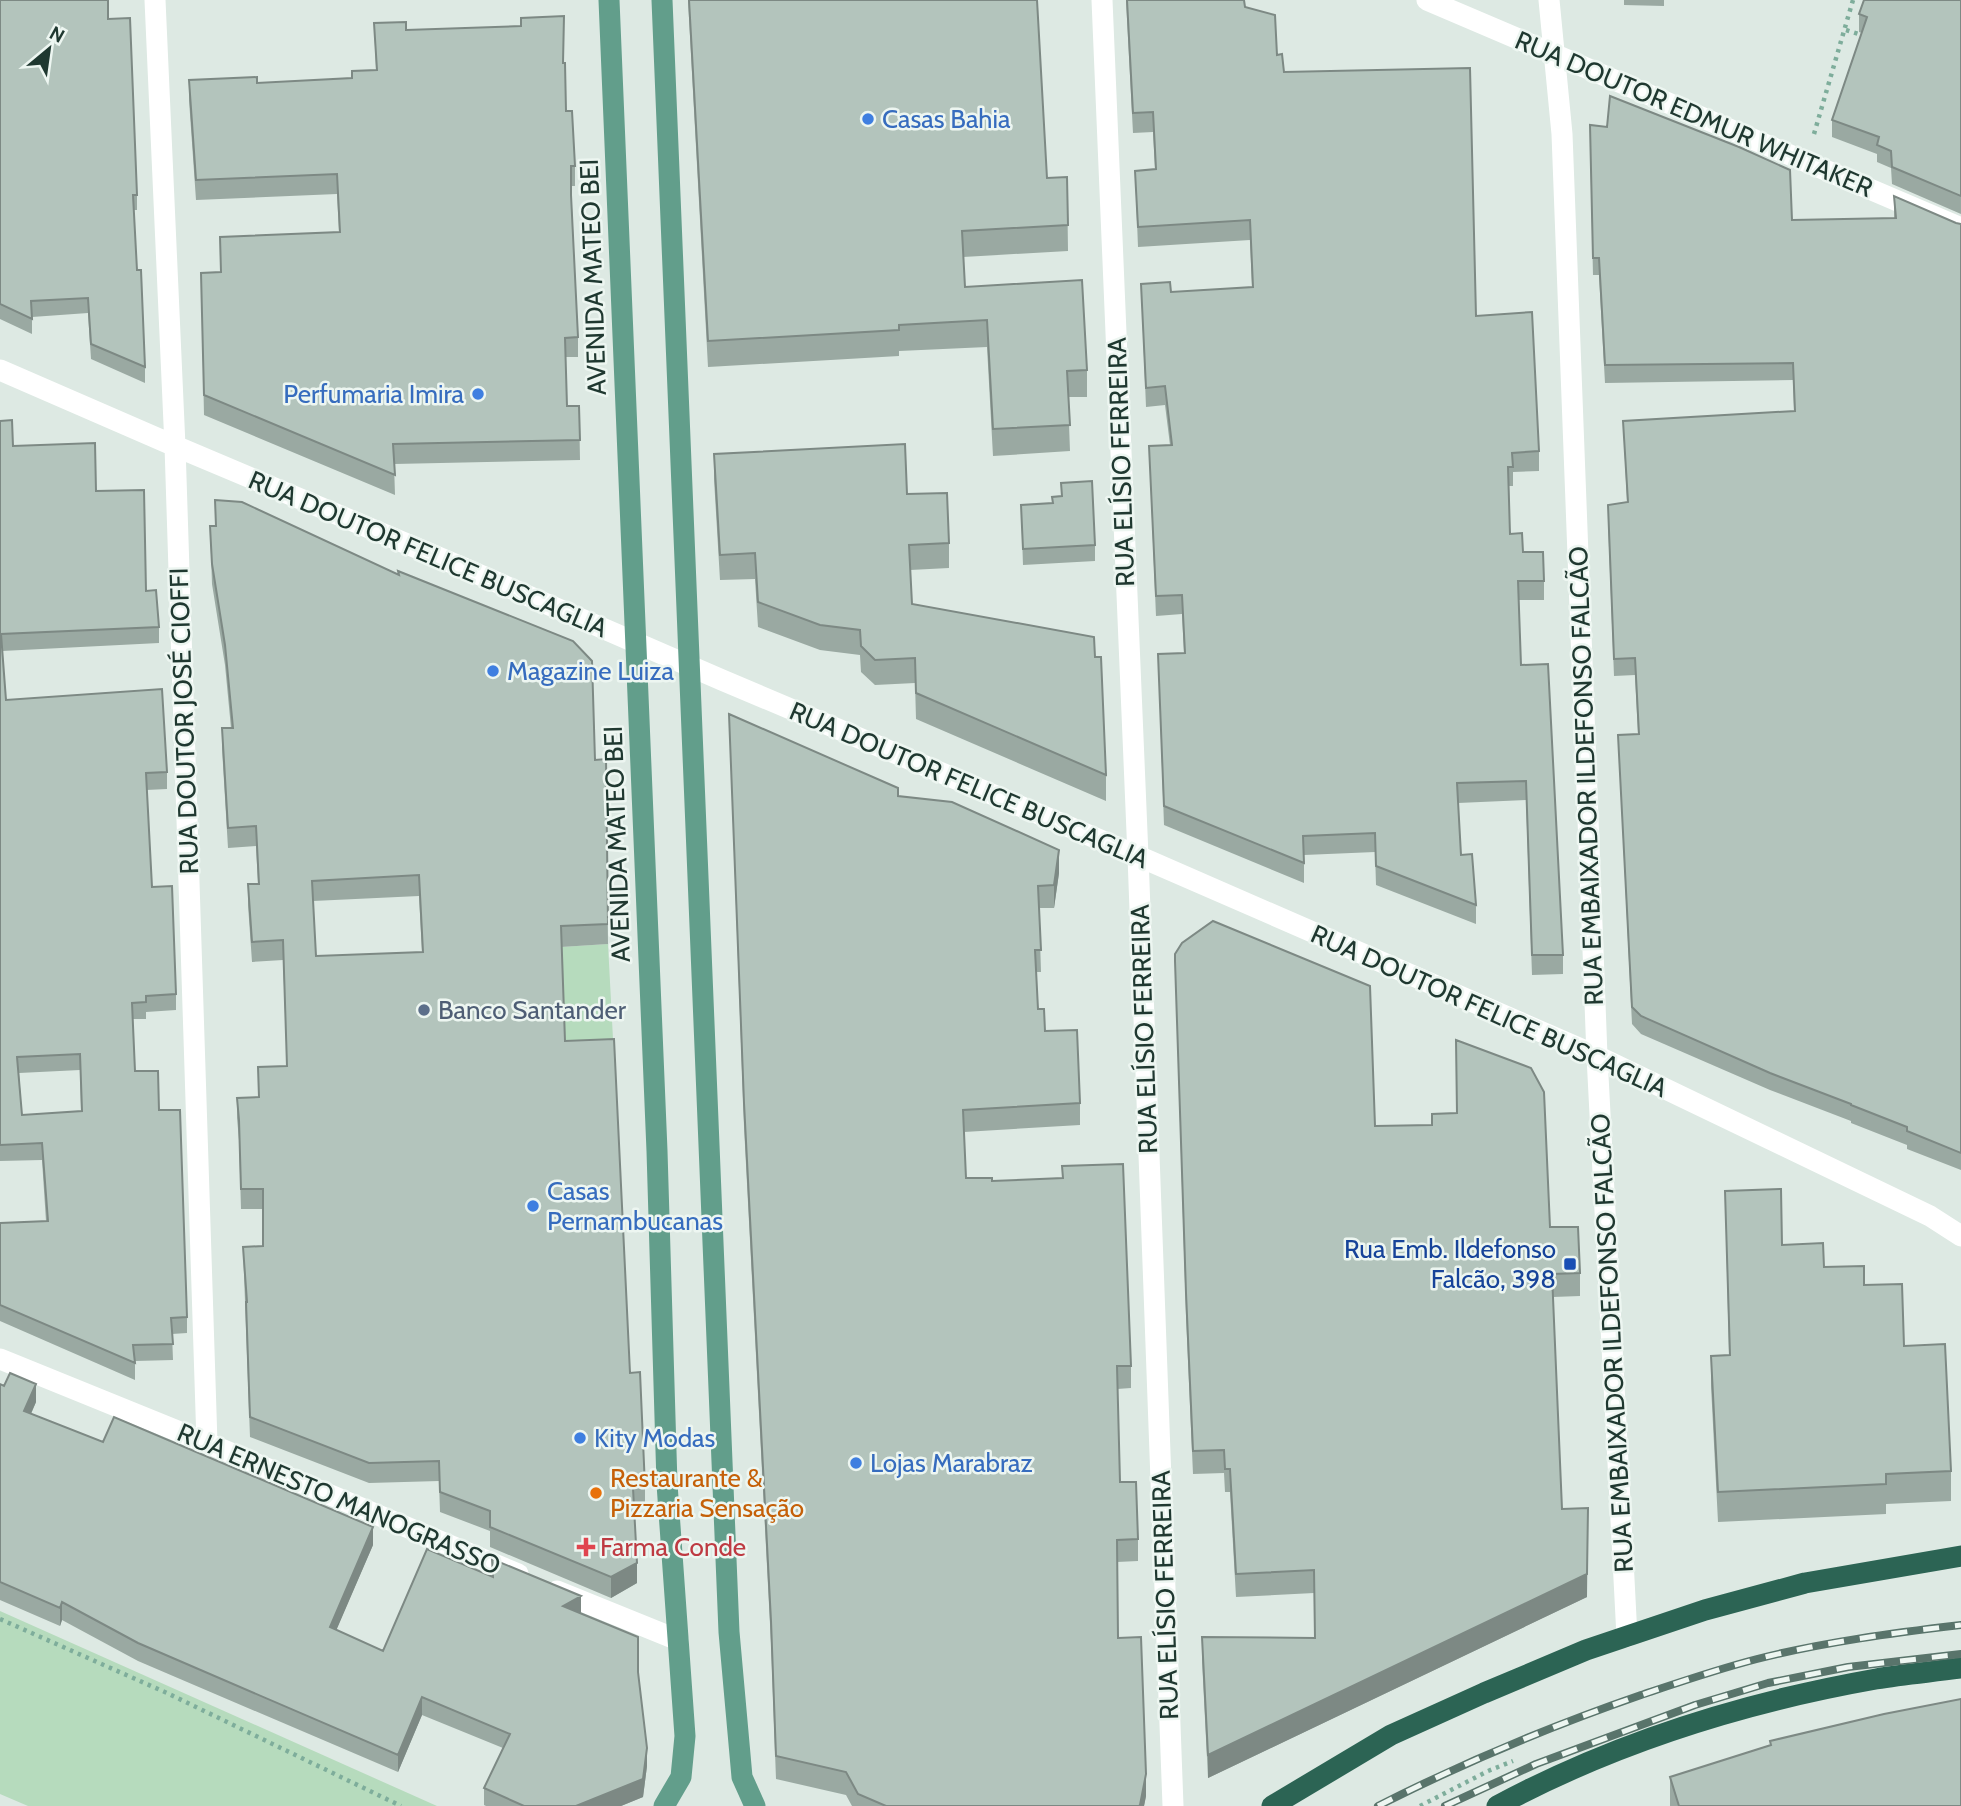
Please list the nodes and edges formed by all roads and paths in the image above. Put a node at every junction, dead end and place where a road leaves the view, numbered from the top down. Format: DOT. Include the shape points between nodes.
graph roads {
  1 [pos="155,0"];
  2 [pos="609,0"];
  3 [pos="662,0"];
  4 [pos="1102,0"];
  5 [pos="1427,0"];
  6 [pos="1549,0"];
  7 [pos="1853,0"];
  8 [pos="1846,30"];
  9 [pos="1869,37"];
  10 [pos="1554,55"];
  11 [pos="1806,161"];
  12 [pos="1961,228"];
  13 [pos="0,370"];
  14 [pos="175,446"];
  15 [pos="636,644"];
  16 [pos="690,666"];
  17 [pos="1138,856"];
  18 [pos="1597,1056"];
  19 [pos="1930,1216"];
  20 [pos="1961,1226"];
  21 [pos="1961,1236"];
  22 [pos="0,1359"];
  23 [pos="207,1443"];
  24 [pos="1961,1556"];
  25 [pos="0,1619"];
  26 [pos="1627,1637"];
  27 [pos="678,1640"];
  28 [pos="1961,1668"];
  29 [pos="401,1806"];
  30 [pos="664,1806"];
  31 [pos="755,1806"];
  32 [pos="1173,1806"];
  33 [pos="1272,1806"];
  34 [pos="1497,1806"];
  1 -- 14 [label="street, RUA DOUTOR JOSÉ CIOFFI"];
  2 -- 15 [label="main road, AVENIDA MATEO BEI"];
  3 -- 16 [label="main road"];
  4 -- 17 [label="street, RUA ELÍSIO FERREIRA"];
  5 -- 10 [label="street, RUA DOUTOR EDMUR WHITAKER"];
  6 -- 10 [label="street, RUA EMBAIXADOR ILDEFONSO FALCÃO"];
  7 -- 8 [label="path"];
  8 -- 9 [label="path"];
  8 -- 11 [label="path"];
  10 -- 11 [label="street, RUA DOUTOR EDMUR WHITAKER"];
  10 -- 18 [label="street, RUA EMBAIXADOR ILDEFONSO FALCÃO" via="1562,134"];
  11 -- 12 [label="street, RUA DOUTOR EDMUR WHITAKER"];
  13 -- 14 [label="street, RUA DOUTOR FELICE BUSCAGLIA"];
  14 -- 15 [label="street, RUA DOUTOR FELICE BUSCAGLIA"];
  14 -- 23 [label="street, RUA DOUTOR JOSÉ CIOFFI"];
  15 -- 16 [label="street, RUA DOUTOR FELICE BUSCAGLIA"];
  15 -- 27 [label="main road, AVENIDA MATEO BEI" via="667,1483"];
  16 -- 17 [label="street, RUA DOUTOR FELICE BUSCAGLIA"];
  16 -- 31 [label="main road" via="729,1632 742,1777"];
  17 -- 18 [label="street, RUA DOUTOR FELICE BUSCAGLIA"];
  17 -- 32 [label="street, RUA ELÍSIO FERREIRA"];
  18 -- 19 [label="street, RUA DOUTOR FELICE BUSCAGLIA"];
  18 -- 26 [label="street, RUA EMBAIXADOR ILDEFONSO FALCÃO"];
  19 -- 20 [label="street, RUA DOUTOR FELICE BUSCAGLIA"];
  19 -- 21 [label="street, RUA DOUTOR FELICE BUSCAGLIA"];
  22 -- 23 [label="street, RUA ERNESTO MANOGRASSO"];
  23 -- 27 [label="street, RUA ERNESTO MANOGRASSO"];
  24 -- 26 [label="highway" via="1804,1583"];
  25 -- 29 [label="path" via="167,1693"];
  26 -- 33 [label="highway" via="1586,1650 1391,1735"];
  27 -- 30 [label="main road, AVENIDA MATEO BEI" via="685,1736 681,1777"];
  28 -- 34 [label="highway" via="1780,1699 1648,1738"];
}
